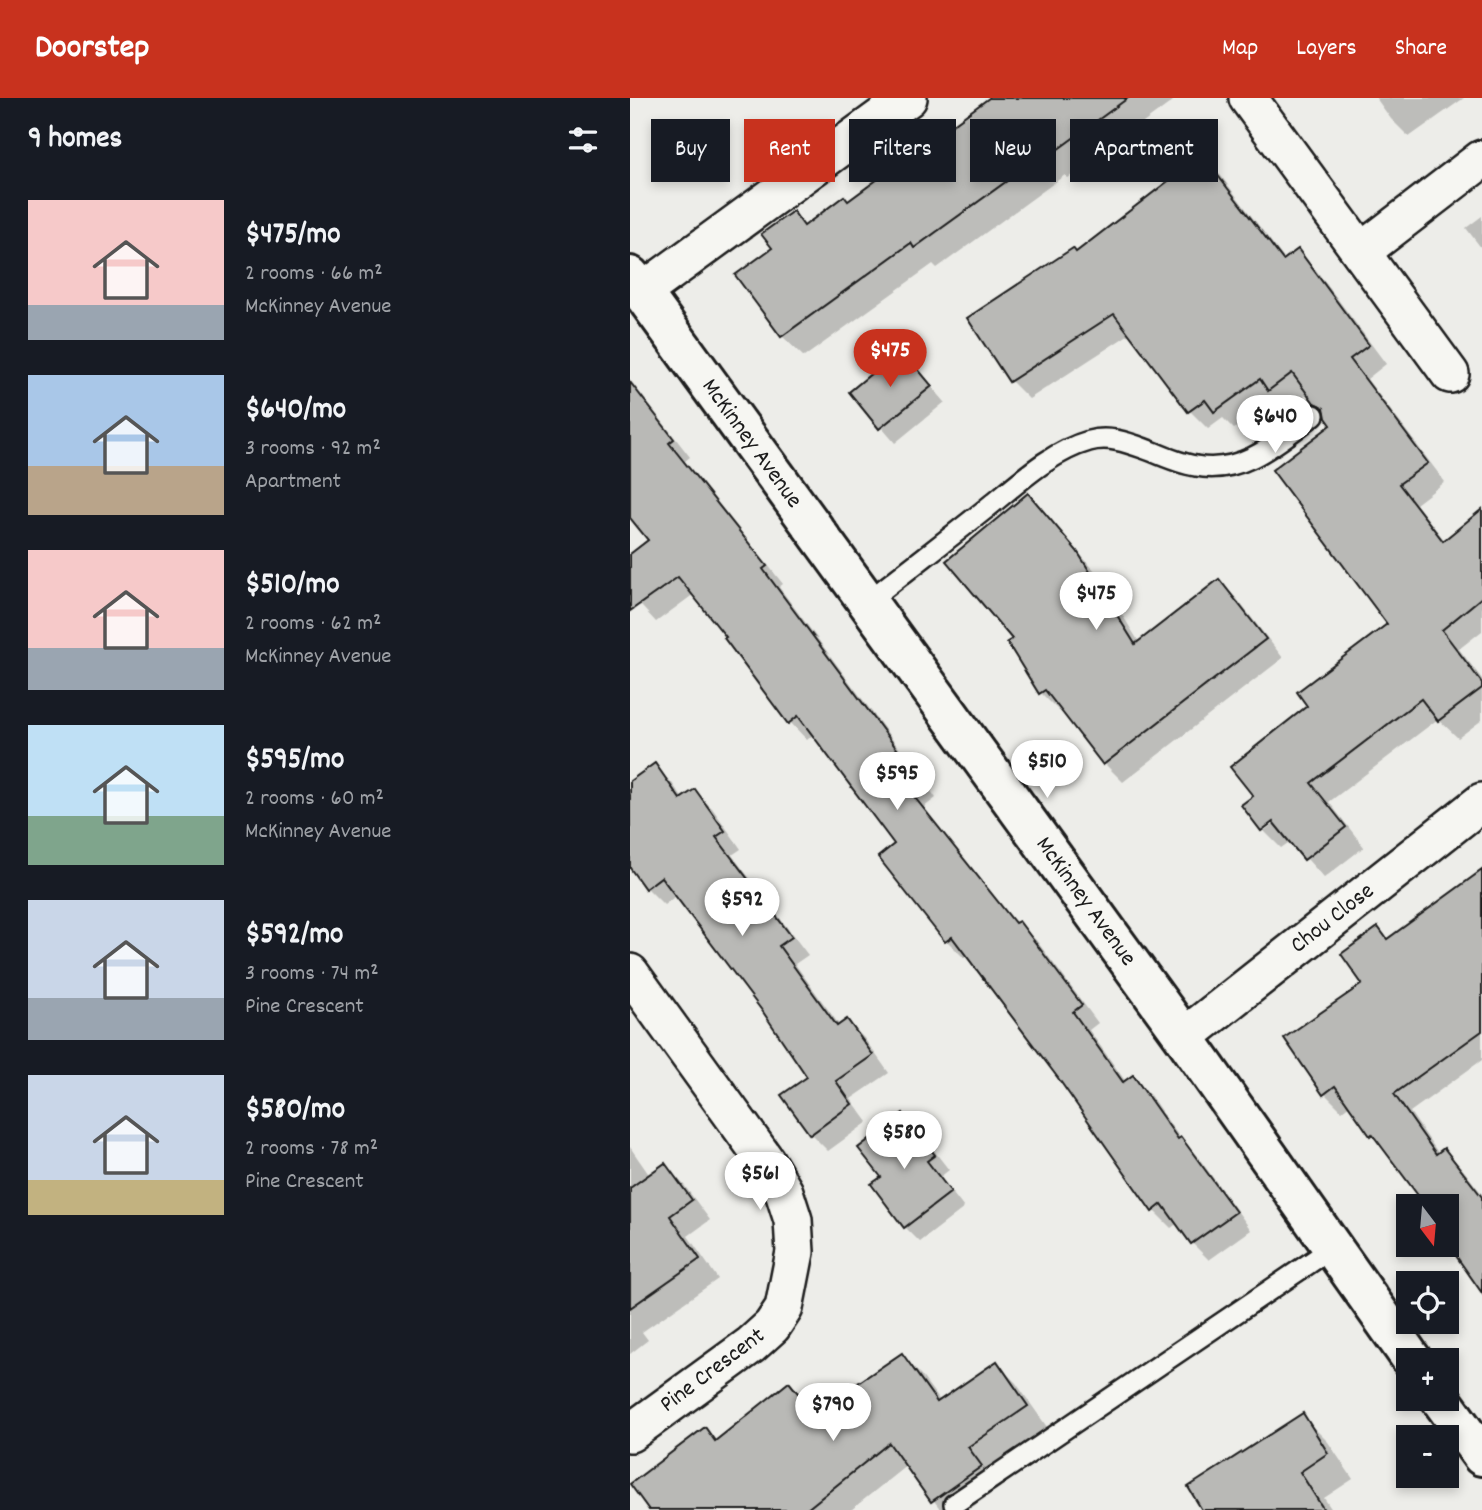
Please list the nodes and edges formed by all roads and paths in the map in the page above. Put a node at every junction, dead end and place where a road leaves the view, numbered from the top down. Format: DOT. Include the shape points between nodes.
graph roads {
  1 [pos="908,98"];
  2 [pos="1248,98"];
  3 [pos="1482,159"];
  4 [pos="1361,252"];
  5 [pos="636,284"];
  6 [pos="1450,374"];
  7 [pos="1314,415"];
  8 [pos="866,603"];
  9 [pos="1482,802"];
  10 [pos="630,974"];
  11 [pos="1184,1037"];
  12 [pos="1332,1248"];
  13 [pos="1403,1348"];
  14 [pos="1452,1411"];
  15 [pos="630,1433"];
  16 [pos="1476,1436"];
  17 [pos="954,1504"];
  1 -- 5 [label="street"];
  2 -- 4 [label="street"];
  3 -- 4 [label="street"];
  4 -- 6 [label="street"];
  5 -- 8 [label="street, McKinney Avenue"];
  7 -- 8 [label="lane" via="1256,456 1211,468 1115,440 1074,447 1040,466"];
  8 -- 11 [label="street, McKinney Avenue"];
  9 -- 11 [label="street, Chou Close"];
  10 -- 15 [label="street, Pine Crescent" via="784,1192 793,1220 795,1252 784,1308 772,1326"];
  11 -- 12 [label="street, McKinney Avenue"];
  12 -- 13 [label="street, McKinney Avenue"];
  12 -- 17 [label="lane"];
  14 -- 16 [label="street"];
}
